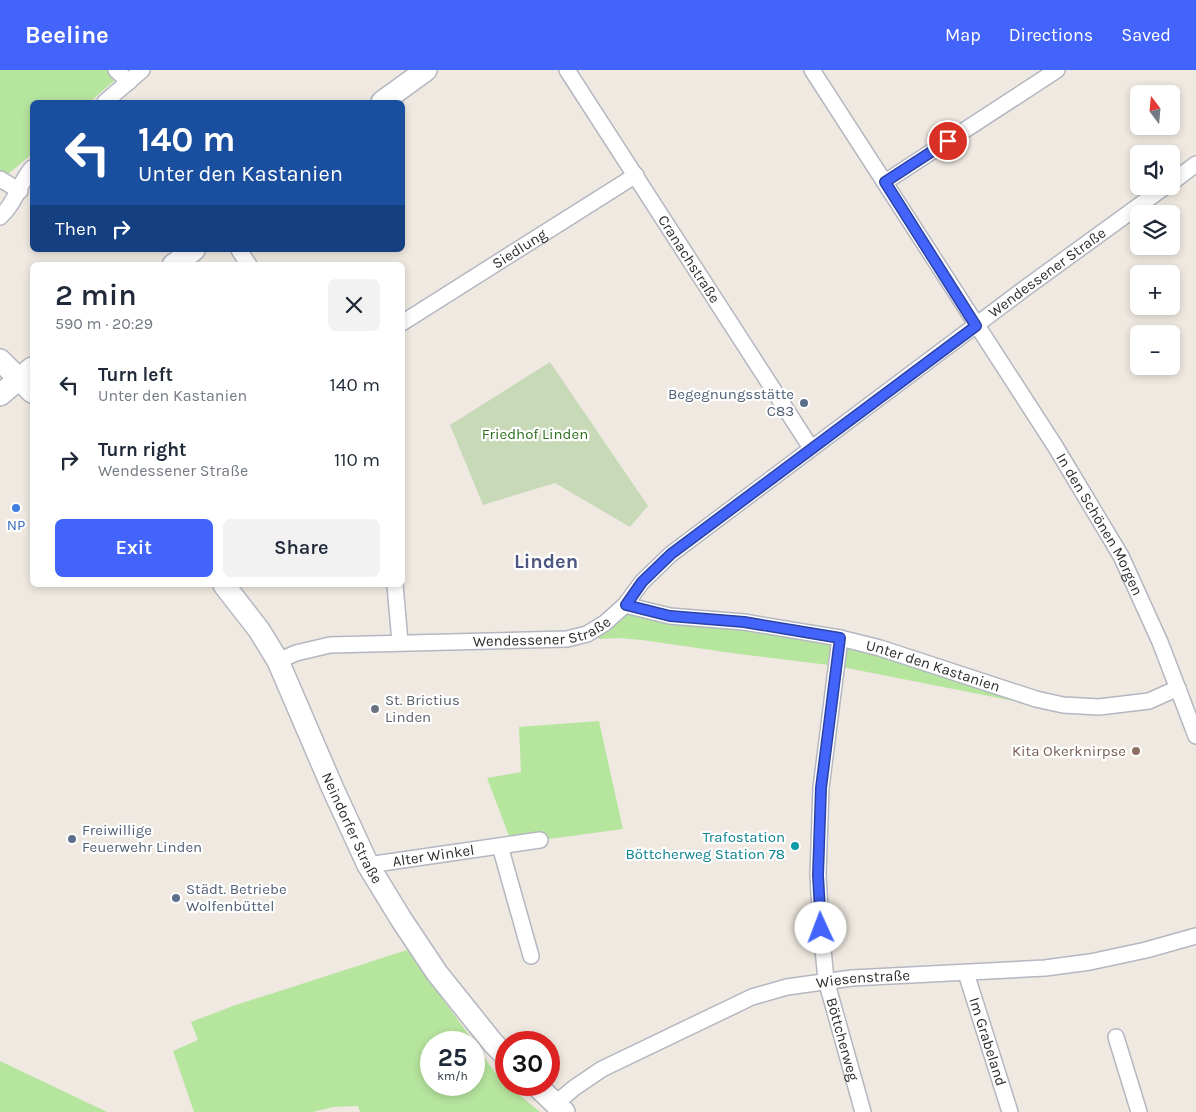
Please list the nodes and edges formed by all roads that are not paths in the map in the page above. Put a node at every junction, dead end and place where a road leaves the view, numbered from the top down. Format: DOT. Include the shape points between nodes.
graph roads {
  1 [pos="116,70"];
  2 [pos="142,70"];
  3 [pos="426,70"];
  4 [pos="567,70"];
  5 [pos="812,70"];
  6 [pos="1057,70"];
  7 [pos="129,82"];
  8 [pos="107,100"];
  9 [pos="385,100"];
  10 [pos="1196,164"];
  11 [pos="30,170"];
  12 [pos="636,175"];
  13 [pos="1180,176"];
  14 [pos="0,179"];
  15 [pos="885,182"];
  16 [pos="20,191"];
  17 [pos="1154,195"];
  18 [pos="0,217"];
  19 [pos="191,252"];
  20 [pos="177,262"];
  21 [pos="405,321"];
  22 [pos="976,326"];
  23 [pos="0,360"];
  24 [pos="28,380"];
  25 [pos="0,395"];
  26 [pos="811,448"];
  27 [pos="226,587"];
  28 [pos="395,587"];
  29 [pos="626,605"];
  30 [pos="840,638"];
  31 [pos="400,642"];
  32 [pos="278,661"];
  33 [pos="1178,688"];
  34 [pos="1196,736"];
  35 [pos="540,840"];
  36 [pos="500,846"];
  37 [pos="368,865"];
  38 [pos="1196,936"];
  39 [pos="531,956"];
  40 [pos="966,973"];
  41 [pos="826,980"];
  42 [pos="1116,1037"];
  43 [pos="495,1044"];
  44 [pos="547,1096"];
  45 [pos="559,1108"];
  46 [pos="863,1112"];
  47 [pos="1010,1112"];
  48 [pos="1139,1112"];
  1 -- 7 [label="street"];
  2 -- 7 [label="street"];
  3 -- 9 [label="street"];
  4 -- 12 [label="street, Cranachstraße"];
  5 -- 15 [label="street, In den Schönen Morgen"];
  6 -- 15 [label="street"];
  7 -- 8 [label="street"];
  10 -- 13 [label="street"];
  11 -- 16 [label="street"];
  12 -- 21 [label="street, Siedlung"];
  12 -- 26 [label="street, Cranachstraße"];
  14 -- 16 [label="street"];
  15 -- 22 [label="street, In den Schönen Morgen"];
  16 -- 18 [label="street"];
  17 -- 22 [label="street, Wendessener Straße"];
  19 -- 20 [label="street"];
  22 -- 26 [label="street, Wendessener Straße"];
  22 -- 33 [label="street, In den Schönen Morgen" via="1121,556"];
  23 -- 24 [label="street"];
  24 -- 25 [label="street"];
  26 -- 29 [label="street, Wendessener Straße" via="671,554 642,582"];
  27 -- 32 [label="street, Neindorfer Straße"];
  28 -- 31 [label="street"];
  29 -- 30 [label="street, Unter den Kastanien" via="670,616 744,622"];
  29 -- 31 [label="street, Wendessener Straße" via="606,623 586,634 567,639"];
  30 -- 33 [label="street, Unter den Kastanien" via="1063,705 1099,707 1149,701"];
  30 -- 41 [label="street, Böttcherweg" via="821,788 818,875"];
  31 -- 32 [label="street, Wendessener Straße" via="315,647"];
  32 -- 37 [label="street, Neindorfer Straße"];
  33 -- 34 [label="street, In den Schönen Morgen"];
  35 -- 36 [label="street, Alter Winkel"];
  36 -- 37 [label="street, Alter Winkel"];
  36 -- 39 [label="street"];
  37 -- 43 [label="street, Neindorfer Straße" via="437,973"];
  38 -- 40 [label="street, Wiesenstraße" via="1090,962"];
  40 -- 41 [label="street, Wiesenstraße"];
  40 -- 47 [label="street, Im Grabeland"];
  41 -- 45 [label="street, Wiesenstraße" via="787,986 752,997 602,1069 574,1088"];
  41 -- 46 [label="street, Böttcherweg"];
  42 -- 48 [label="street"];
  44 -- 45 [label="street"];
}
